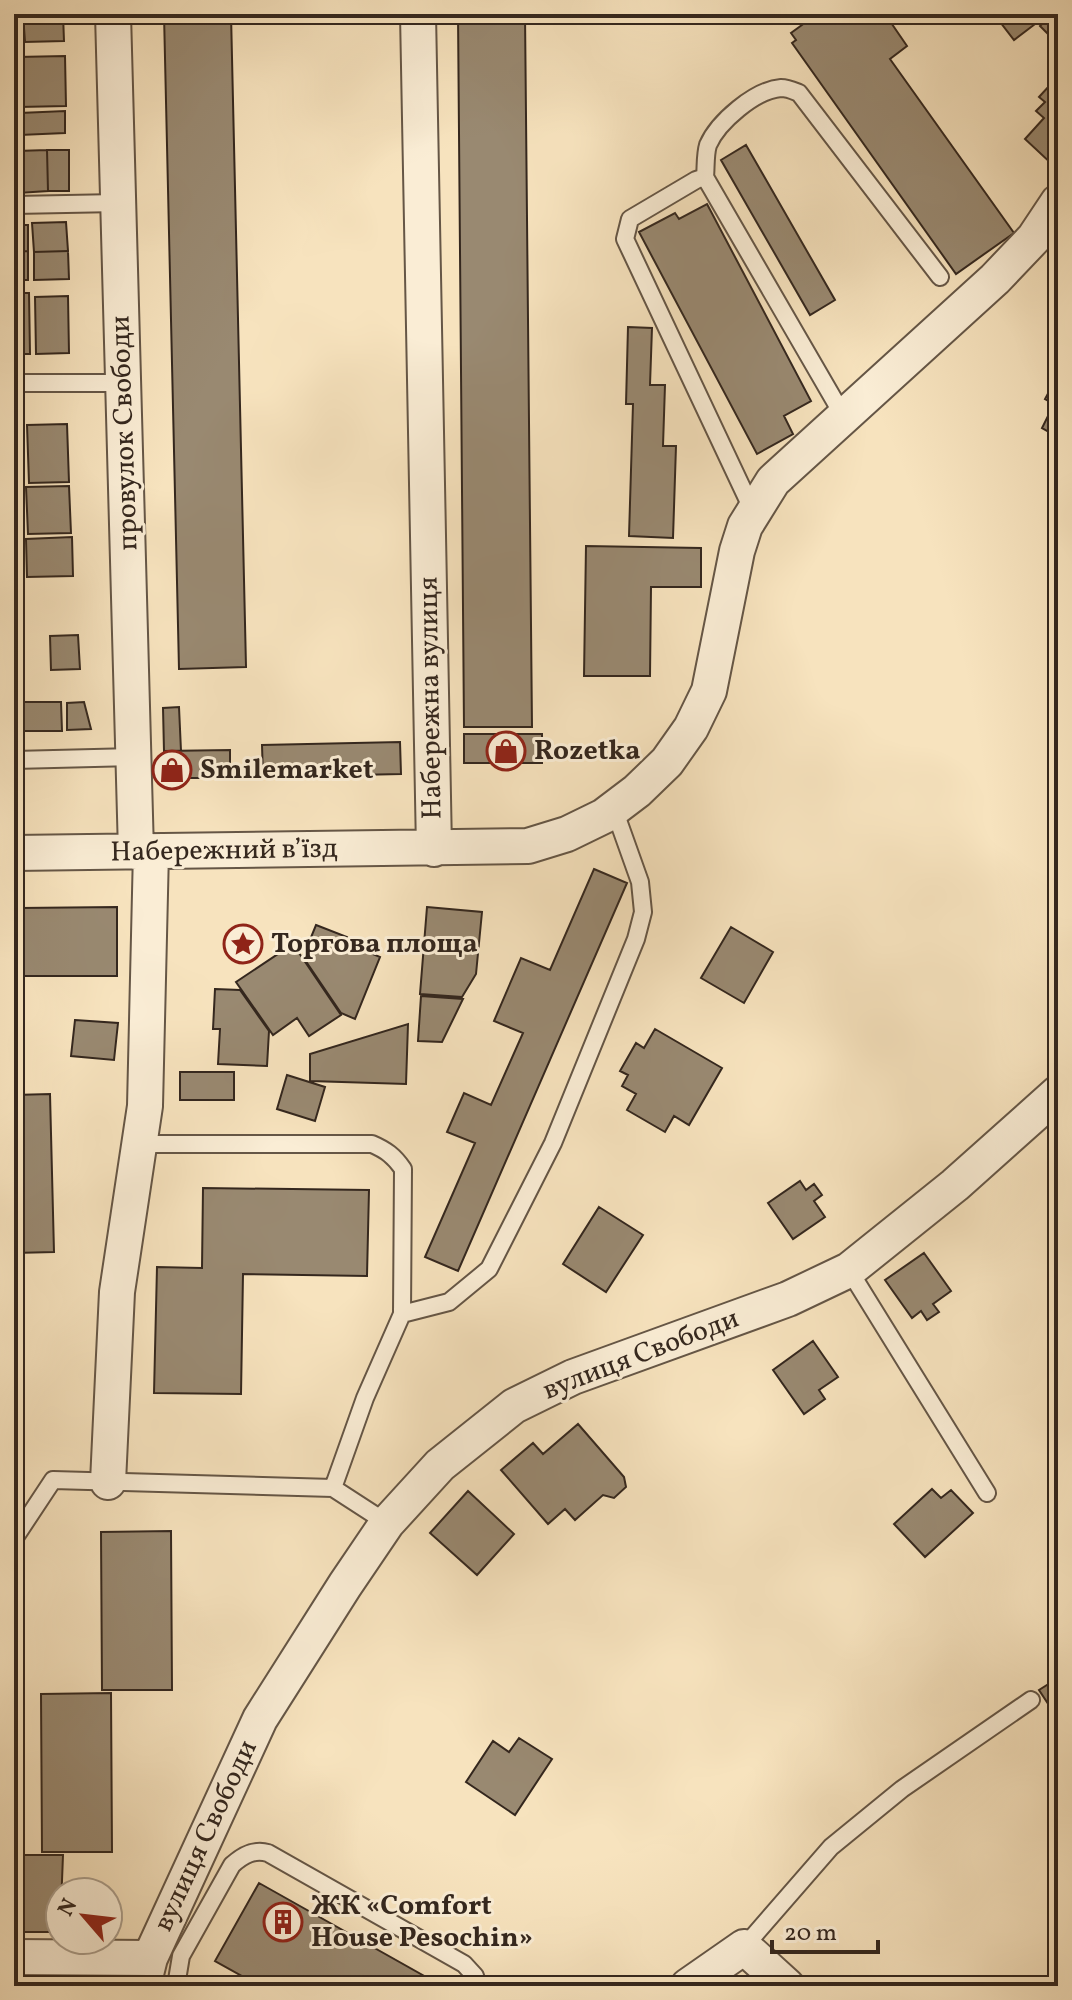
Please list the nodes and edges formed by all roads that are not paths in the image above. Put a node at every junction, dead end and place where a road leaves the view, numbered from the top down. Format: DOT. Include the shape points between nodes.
graph roads {
  1 [pos="113,14"];
  2 [pos="418,14"];
  3 [pos="705,177"];
  4 [pos="1058,202"];
  5 [pos="118,203"];
  6 [pos="14,205"];
  7 [pos="940,277"];
  8 [pos="14,383"];
  9 [pos="125,383"];
  10 [pos="844,417"];
  11 [pos="753,511"];
  12 [pos="134,757"];
  13 [pos="14,760"];
  14 [pos="614,809"];
  15 [pos="434,849"];
  16 [pos="144,851"];
  17 [pos="14,853"];
  18 [pos="1058,1093"];
  19 [pos="139,1144"];
  20 [pos="849,1270"];
  21 [pos="402,1314"];
  22 [pos="108,1482"];
  23 [pos="333,1488"];
  24 [pos="987,1493"];
  25 [pos="387,1523"];
  26 [pos="14,1539"];
  27 [pos="1031,1700"];
  28 [pos="744,1947"];
  29 [pos="14,1957"];
  30 [pos="155,1979"];
  31 [pos="478,1986"];
  32 [pos="688,1986"];
  33 [pos="787,1986"];
  1 -- 5 [label="street, провулок Свободи"];
  2 -- 15 [label="street, Набережна вулиця"];
  3 -- 7 [label="lane" via="707,149 718,127 734,112 780,88 799,93"];
  3 -- 10 [label="lane"];
  3 -- 11 [label="lane" via="630,219 625,239"];
  4 -- 10 [label="street, Набережна вулиця" via="1034,238 995,279"];
  5 -- 6 [label="lane"];
  5 -- 9 [label="street, провулок Свободи"];
  8 -- 9 [label="lane"];
  9 -- 12 [label="street, провулок Свободи"];
  10 -- 11 [label="street, Набережна вулиця" via="773,481"];
  11 -- 14 [label="street, Набережна вулиця" via="737,551 709,691 667,762"];
  12 -- 13 [label="lane"];
  12 -- 16 [label="street, провулок Свободи"];
  14 -- 15 [label="street, Набережна вулиця" via="567,834 528,846"];
  14 -- 21 [label="lane" via="640,882 643,912 553,1143 489,1269 449,1302"];
  15 -- 16 [label="street, Набережний в’їзд"];
  16 -- 17 [label="street, Набережний в’їзд"];
  16 -- 19 [label="street" via="145,1106"];
  18 -- 20 [label="street, вулиця Свободи"];
  19 -- 21 [label="lane" via="372,1144 386,1150 403,1169"];
  19 -- 22 [label="street" via="117,1292"];
  20 -- 24 [label="lane"];
  20 -- 25 [label="street, вулиця Свободи" via="788,1299 573,1377 514,1406 440,1465"];
  21 -- 23 [label="lane"];
  22 -- 23 [label="lane"];
  22 -- 26 [label="lane" via="53,1480"];
  23 -- 25 [label="lane"];
  25 -- 30 [label="street, вулиця Свободи" via="260,1719"];
  27 -- 28 [label="lane" via="902,1789 831,1847"];
  28 -- 32 [label="street"];
  28 -- 33 [label="street"];
  29 -- 30 [label="street"];
  30 -- 31 [label="lane" via="181,1956 232,1865 259,1851 464,1964"];
}
